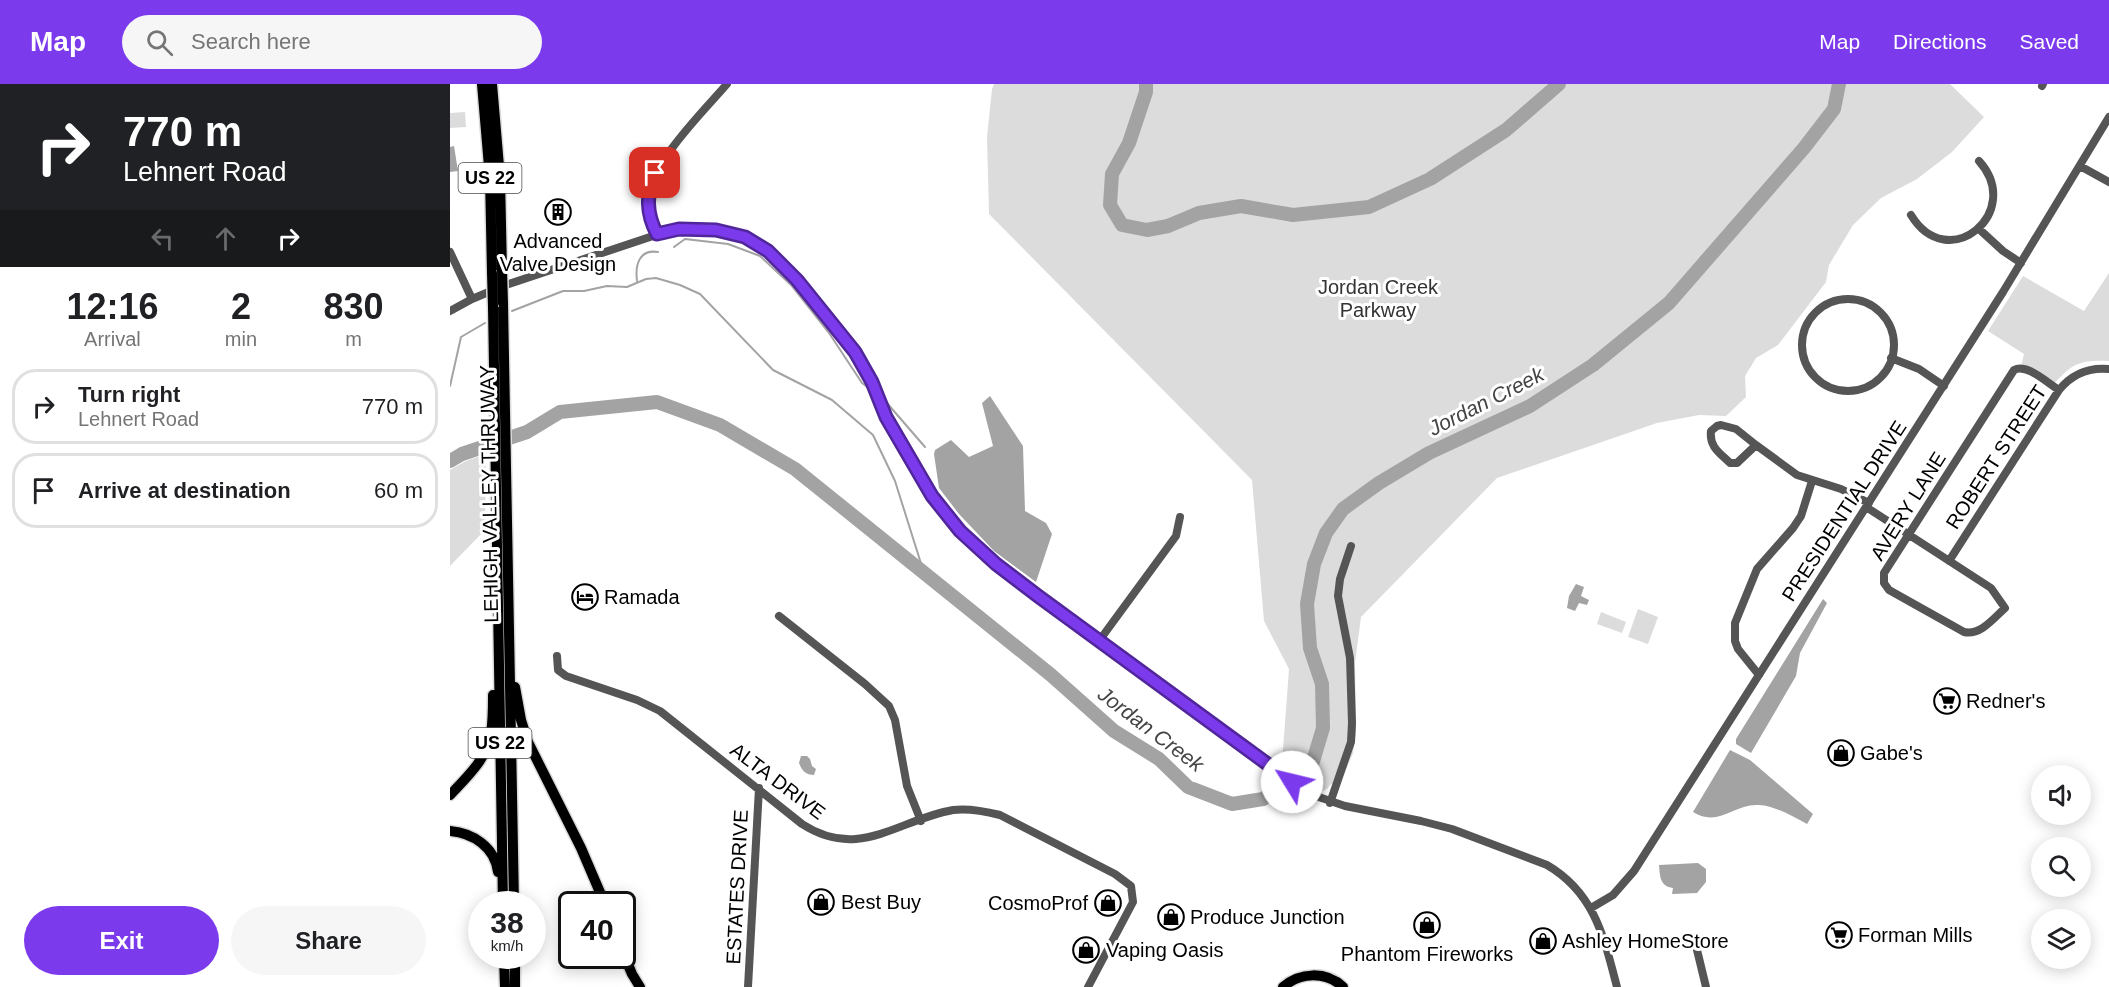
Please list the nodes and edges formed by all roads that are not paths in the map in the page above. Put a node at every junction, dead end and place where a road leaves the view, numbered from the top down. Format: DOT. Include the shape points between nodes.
graph roads {
  1 [pos="482,84"];
  2 [pos="492,84"];
  3 [pos="727,84"];
  4 [pos="2109,117"];
  5 [pos="1979,160"];
  6 [pos="2080,166"];
  7 [pos="2109,182"];
  8 [pos="1911,215"];
  9 [pos="1979,229"];
  10 [pos="657,234"];
  11 [pos="450,252"];
  12 [pos="2021,263"];
  13 [pos="497,271"];
  14 [pos="472,298"];
  15 [pos="450,311"];
  16 [pos="1891,358"];
  17 [pos="2109,369"];
  18 [pos="1944,386"];
  19 [pos="2059,390"];
  20 [pos="1756,445"];
  21 [pos="1812,481"];
  22 [pos="502,499"];
  23 [pos="1868,505"];
  24 [pos="1180,517"];
  25 [pos="1908,534"];
  26 [pos="1351,546"];
  27 [pos="1949,561"];
  28 [pos="498,581"];
  29 [pos="779,616"];
  30 [pos="1099,641"];
  31 [pos="557,656"];
  32 [pos="510,657"];
  33 [pos="1759,675"];
  34 [pos="759,789"];
  35 [pos="450,795"];
  36 [pos="1330,802"];
  37 [pos="921,821"];
  38 [pos="450,831"];
  39 [pos="501,891"];
  40 [pos="503,891"];
  41 [pos="514,891"];
  42 [pos="599,891"];
  43 [pos="1591,908"];
  44 [pos="1697,950"];
  45 [pos="504,969"];
  46 [pos="515,969"];
  47 [pos="630,969"];
  48 [pos="505,987"];
  49 [pos="515,987"];
  50 [pos="640,987"];
  51 [pos="748,987"];
  52 [pos="1088,987"];
  53 [pos="1283,987"];
  54 [pos="1343,987"];
  55 [pos="1617,987"];
  56 [pos="1706,987"];
  1 -- 13 [label="highway, LEHIGH VALLEY THRUWAY / US 22"];
  2 -- 13 [label="highway, LEHIGH VALLEY THRUWAY / US 22" via="500,178"];
  3 -- 10 [label="street" via="655,173 648,203"];
  4 -- 6 [label="street, PRESIDENTIAL DRIVE"];
  5 -- 9 [label="street" via="1991,180 1994,196"];
  6 -- 7 [label="street"];
  6 -- 12 [label="street, PRESIDENTIAL DRIVE"];
  8 -- 9 [label="street" via="1924,231 1940,239 1966,237"];
  9 -- 12 [label="street"];
  10 -- 14 [label="street"];
  10 -- 30 [label="street" via="679,229 716,230 745,237 768,251 845,338 932,496 960,531 996,564"];
  11 -- 14 [label="street"];
  12 -- 18 [label="street, PRESIDENTIAL DRIVE"];
  13 -- 22 [label="highway, LEHIGH VALLEY THRUWAY / US 22, bridge"];
  14 -- 15 [label="street"];
  16 -- 16 [label="street" via="1883,374 1870,386 1852,392 1834,390 1818,382 1807,368 1802,352 1803,335 1812,316 1826,303 1861,299 1876,307 1888,322 1894,340"];
  16 -- 18 [label="street" via="1919,369"];
  17 -- 19 [label="street, ROBERT STREET" via="2081,372"];
  18 -- 23 [label="street, PRESIDENTIAL DRIVE"];
  19 -- 25 [label="street, AVERY LANE" via="2025,369 2014,370"];
  19 -- 27 [label="street, ROBERT STREET"];
  20 -- 20 [label="street" via="1729,426 1717,426 1710,433 1714,448 1730,463 1737,462"];
  20 -- 21 [label="street" via="1788,470"];
  21 -- 23 [label="street" via="1842,489"];
  21 -- 33 [label="street" via="1793,528 1757,569 1735,623 1738,649"];
  22 -- 28 [label="highway, LEHIGH VALLEY THRUWAY / US 22"];
  22 -- 32 [label="highway, LEHIGH VALLEY THRUWAY / US 22"];
  23 -- 25 [label="street"];
  23 -- 33 [label="street, PRESIDENTIAL DRIVE"];
  24 -- 30 [label="street" via="1176,536"];
  25 -- 27 [label="street"];
  25 -- 27 [label="street, AVERY LANE" via="1884,573 1889,590 1969,633 1979,631 2005,608 1991,588"];
  26 -- 36 [label="street" via="1338,597 1350,658 1352,733"];
  28 -- 35 [label="highway" via="491,735 479,762"];
  28 -- 40 [label="highway, LEHIGH VALLEY THRUWAY / US 22"];
  29 -- 37 [label="street" via="889,706 896,720 907,786"];
  30 -- 36 [label="street" via="1267,763"];
  31 -- 34 [label="street, ALTA DRIVE" via="560,673 660,711"];
  32 -- 41 [label="highway, LEHIGH VALLEY THRUWAY / US 22"];
  32 -- 42 [label="highway" via="528,742"];
  33 -- 43 [label="street, PRESIDENTIAL DRIVE" via="1631,877 1613,895"];
  34 -- 37 [label="street, ALTA DRIVE" via="811,830 833,838 874,837"];
  34 -- 51 [label="street, ESTATES DRIVE"];
  36 -- 43 [label="street" via="1452,829 1547,865 1574,884"];
  37 -- 52 [label="street, ALTA DRIVE" via="954,810 1000,815 1128,882 1132,902"];
  38 -- 39 [label="highway" via="473,837 489,851 497,866"];
  43 -- 55 [label="street"];
  44 -- 56 [label="street"];
  45 -- 48 [label="highway"];
  46 -- 49 [label="highway"];
  47 -- 50 [label="highway"];
  53 -- 54 [label="highway" via="1303,976 1330,978"];
}
